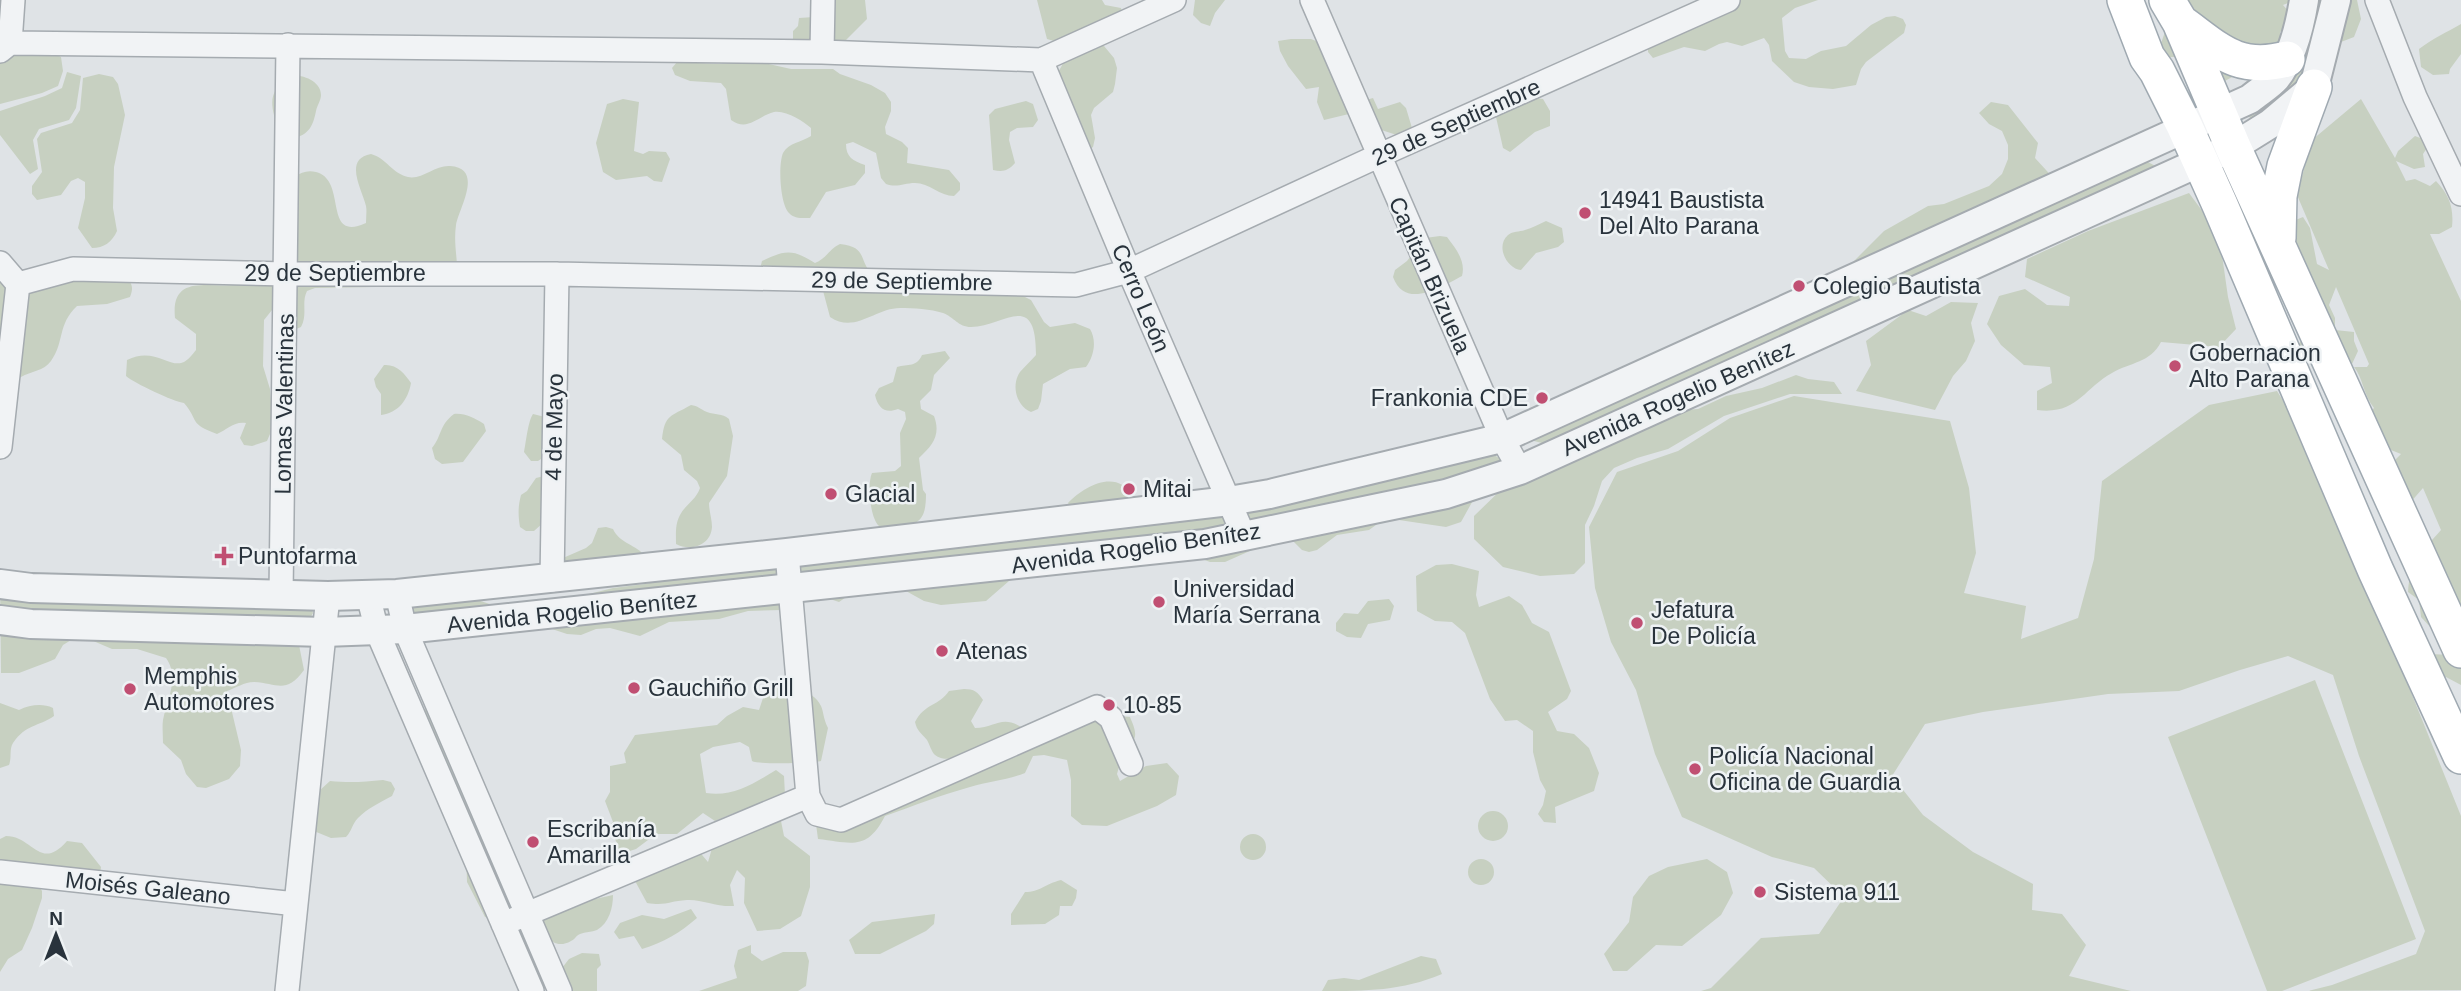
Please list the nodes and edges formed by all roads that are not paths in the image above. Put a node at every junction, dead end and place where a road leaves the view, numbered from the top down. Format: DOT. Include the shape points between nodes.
graph roads {
  1 [pos="13,0"];
  2 [pos="822,0"];
  3 [pos="1174,0"];
  4 [pos="1312,0"];
  5 [pos="1728,0"];
  6 [pos="2124,0"];
  7 [pos="2304,0"];
  8 [pos="2336,0"];
  9 [pos="2376,0"];
  10 [pos="2174,11"];
  11 [pos="288,45"];
  12 [pos="5,47"];
  13 [pos="822,52"];
  14 [pos="2287,59"];
  15 [pos="1041,60"];
  16 [pos="2314,87"];
  17 [pos="2219,112"];
  18 [pos="2173,133"];
  19 [pos="2233,147"];
  20 [pos="1378,156"];
  21 [pos="2190,167"];
  22 [pos="2461,194"];
  23 [pos="2277,241"];
  24 [pos="0,263"];
  25 [pos="1129,271"];
  26 [pos="286,274"];
  27 [pos="557,274"];
  28 [pos="18,284"];
  29 [pos="1502,438"];
  30 [pos="0,447"];
  31 [pos="1520,470"];
  32 [pos="1229,501"];
  33 [pos="1244,536"];
  34 [pos="787,554"];
  35 [pos="552,580"];
  36 [pos="0,584"];
  37 [pos="789,590"];
  38 [pos="281,594"];
  39 [pos="368,594"];
  40 [pos="397,594"];
  41 [pos="328,596"];
  42 [pos="0,620"];
  43 [pos="405,629"];
  44 [pos="377,631"];
  45 [pos="324,632"];
  46 [pos="2461,650"];
  47 [pos="2461,756"];
  48 [pos="1131,764"];
  49 [pos="808,796"];
  50 [pos="0,872"];
  51 [pos="296,904"];
  52 [pos="526,912"];
  53 [pos="502,924"];
  54 [pos="287,991"];
  55 [pos="532,991"];
  56 [pos="560,991"];
  1 -- 12 [label="street"];
  2 -- 13 [label="street"];
  3 -- 15 [label="street"];
  4 -- 20 [label="street, Capitán Brizuela"];
  5 -- 20 [label="street, 29 de Septiembre"];
  6 -- 18 [label="main road" via="2157,71"];
  7 -- 14 [label="street, Avenida Rogelio Benítez"];
  8 -- 16 [label="street"];
  9 -- 22 [label="street"];
  10 -- 14 [label="main road" via="2231,58 2260,63"];
  10 -- 17 [label="main road"];
  11 -- 12 [label="street"];
  11 -- 13 [label="street"];
  11 -- 26 [label="street, Lomas Valentinas"];
  13 -- 15 [label="street"];
  14 -- 17 [label="street, Avenida Rogelio Benítez" via="2276,78 2250,99"];
  15 -- 25 [label="street, Cerro León"];
  16 -- 19 [label="street, Avenida Rogelio Benítez" via="2270,124"];
  16 -- 23 [label="main road" via="2285,166"];
  17 -- 18 [label="street, Avenida Rogelio Benítez"];
  17 -- 19 [label="main road"];
  18 -- 21 [label="main road"];
  18 -- 29 [label="street, Avenida Rogelio Benítez"];
  19 -- 21 [label="street, Avenida Rogelio Benítez"];
  19 -- 23 [label="main road"];
  20 -- 25 [label="street, 29 de Septiembre"];
  20 -- 29 [label="street, Capitán Brizuela"];
  21 -- 31 [label="street, Avenida Rogelio Benítez"];
  21 -- 47 [label="main road" via="2220,205 2364,544"];
  23 -- 46 [label="main road"];
  24 -- 28 [label="street"];
  25 -- 27 [label="street, 29 de Septiembre" via="1076,285"];
  25 -- 32 [label="street, Cerro León"];
  26 -- 27 [label="street, 29 de Septiembre"];
  26 -- 28 [label="street, 29 de Septiembre" via="73,269"];
  26 -- 38 [label="street, Lomas Valentinas"];
  27 -- 35 [label="street, 4 de Mayo"];
  28 -- 30 [label="street"];
  29 -- 31 [label="street, Capitán Brizuela"];
  29 -- 32 [label="street, Avenida Rogelio Benítez"];
  31 -- 33 [label="street, Avenida Rogelio Benítez" via="1446,494"];
  32 -- 33 [label="street, Cerro León"];
  32 -- 34 [label="street, Avenida Rogelio Benítez"];
  33 -- 37 [label="street, Avenida Rogelio Benítez"];
  34 -- 35 [label="street, Avenida Rogelio Benítez"];
  34 -- 37 [label="street"];
  35 -- 40 [label="street, Avenida Rogelio Benítez"];
  36 -- 38 [label="street, Avenida Rogelio Benítez"];
  37 -- 43 [label="street, Avenida Rogelio Benítez"];
  37 -- 49 [label="street"];
  38 -- 41 [label="street, Avenida Rogelio Benítez"];
  39 -- 40 [label="street, Avenida Rogelio Benítez"];
  39 -- 41 [label="street, Avenida Rogelio Benítez"];
  39 -- 44 [label="street"];
  40 -- 43 [label="street"];
  41 -- 45 [label="street"];
  42 -- 45 [label="street, Avenida Rogelio Benítez"];
  43 -- 44 [label="street, Avenida Rogelio Benítez"];
  43 -- 52 [label="street"];
  44 -- 45 [label="street, Avenida Rogelio Benítez"];
  44 -- 53 [label="street"];
  45 -- 51 [label="street"];
  48 -- 49 [label="street" via="1111,718 1097,707 841,820 817,814"];
  49 -- 52 [label="street"];
  50 -- 51 [label="street, Moisés Galeano"];
  51 -- 54 [label="street"];
  52 -- 53 [label="street"];
  52 -- 56 [label="street"];
  53 -- 55 [label="street"];
}
